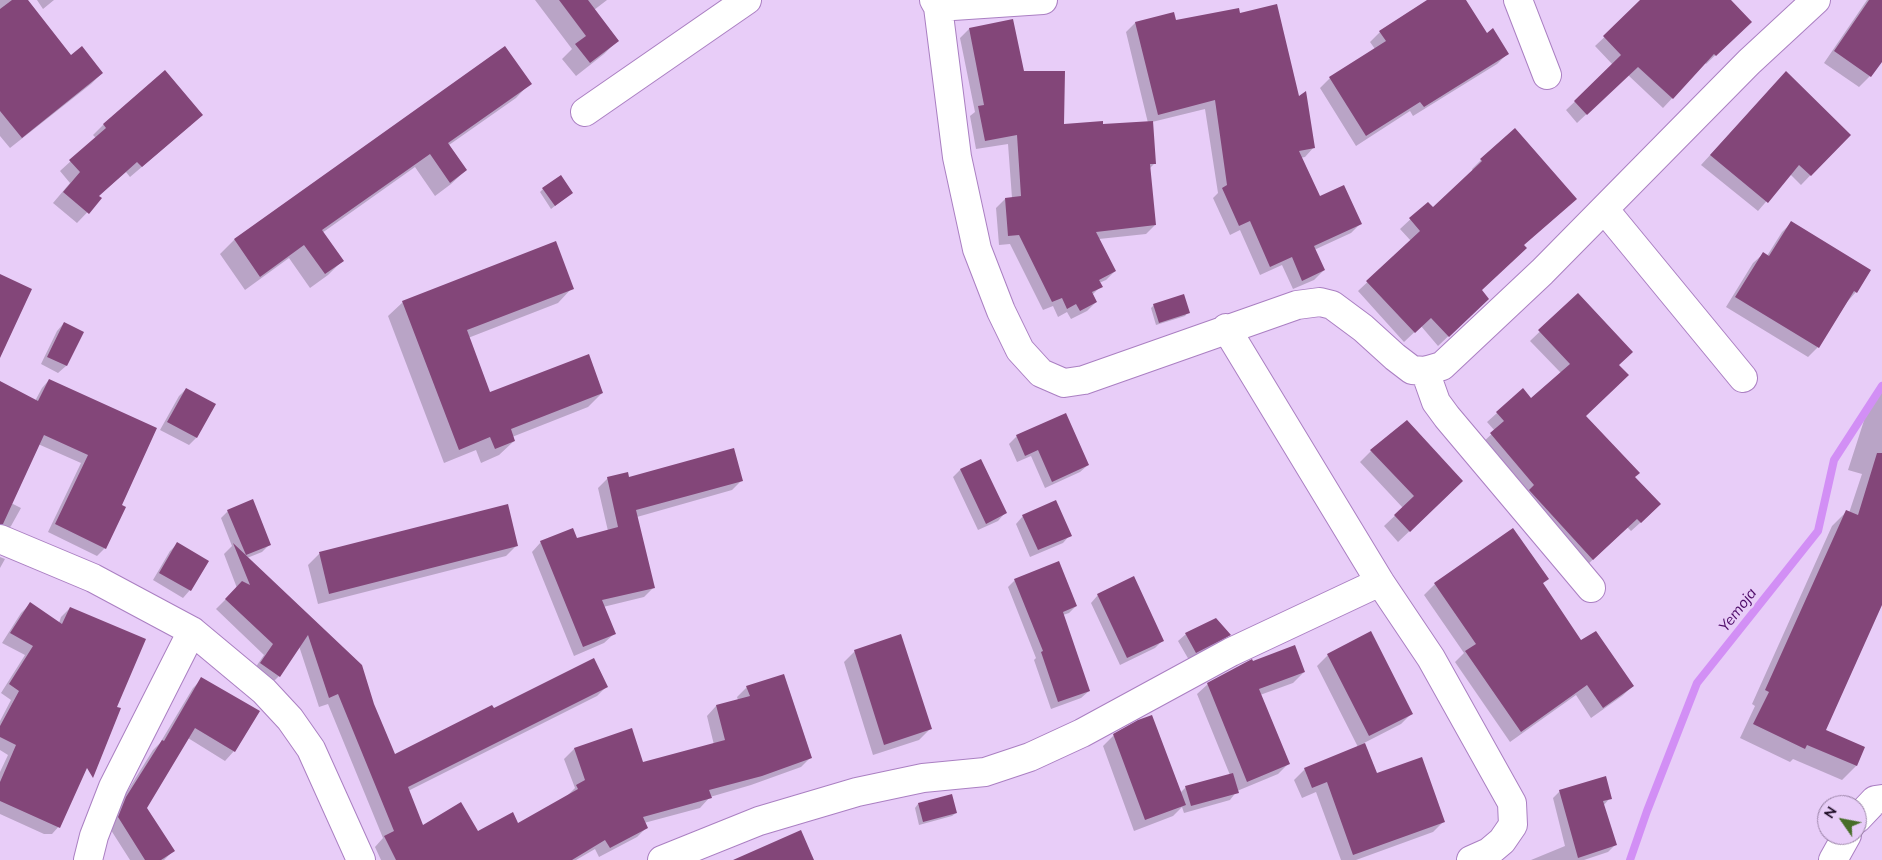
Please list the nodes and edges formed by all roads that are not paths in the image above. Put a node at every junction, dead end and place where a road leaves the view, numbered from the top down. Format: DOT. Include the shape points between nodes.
graph roads {
  1 [pos="747,0"];
  2 [pos="1044,0"];
  3 [pos="1518,0"];
  4 [pos="1816,0"];
  5 [pos="936,4"];
  6 [pos="1547,75"];
  7 [pos="585,112"];
  8 [pos="1604,209"];
  9 [pos="1226,328"];
  10 [pos="1424,371"];
  11 [pos="1743,378"];
  12 [pos="0,539"];
  13 [pos="1380,582"];
  14 [pos="1591,588"];
  15 [pos="192,631"];
  16 [pos="1882,798"];
  17 [pos="1867,808"];
  18 [pos="1841,845"];
  19 [pos="88,860"];
  20 [pos="360,860"];
  21 [pos="662,860"];
  22 [pos="1471,860"];
  23 [pos="1833,860"];
  1 -- 7 [label="street"];
  2 -- 5 [label="street"];
  3 -- 6 [label="street"];
  4 -- 8 [label="street" via="1749,62"];
  5 -- 9 [label="street" via="957,157 977,249 1001,311 1025,356 1041,373 1064,383 1084,380"];
  8 -- 10 [label="street" via="1442,366"];
  8 -- 11 [label="street"];
  9 -- 10 [label="street" via="1297,304 1320,302 1332,305 1412,370"];
  9 -- 13 [label="street"];
  10 -- 14 [label="street" via="1436,402 1447,417"];
  12 -- 15 [label="street" via="93,578"];
  13 -- 21 [label="street" via="1231,652 1030,758 985,772 923,778 857,792 758,821"];
  13 -- 22 [label="street" via="1431,658 1512,803 1513,825 1510,830 1489,852"];
  15 -- 19 [label="street" via="113,787"];
  15 -- 20 [label="street" via="264,691 290,719 311,749"];
  16 -- 17 [label="street"];
  18 -- 23 [label="street"];
}
